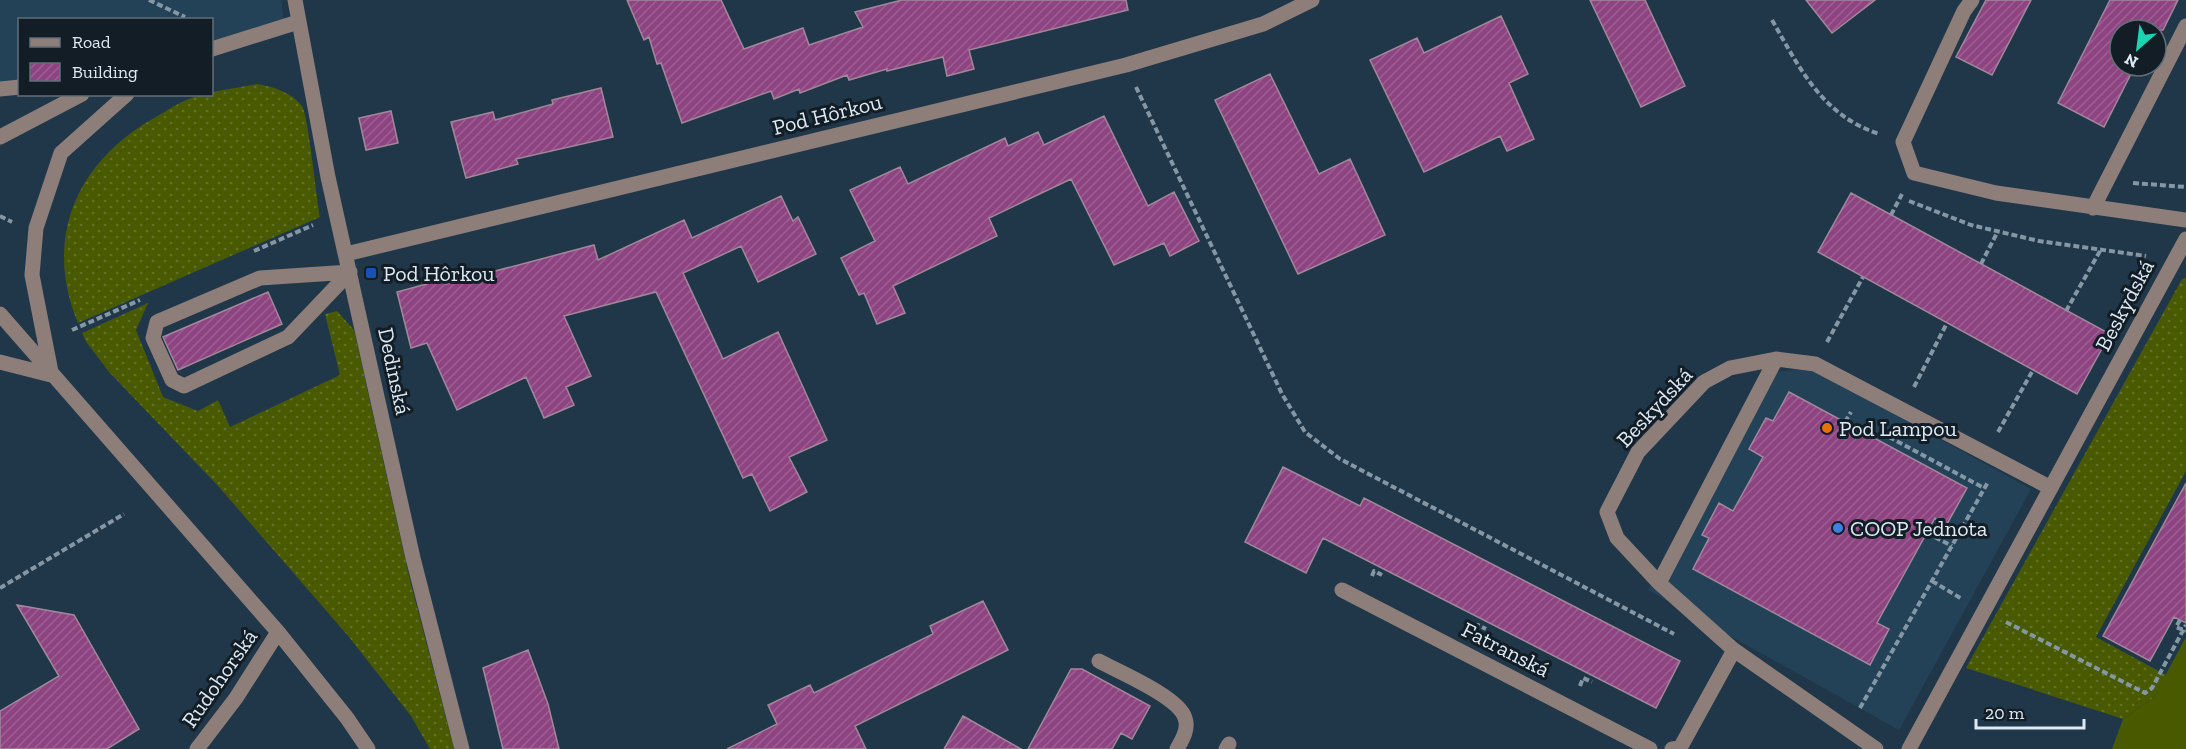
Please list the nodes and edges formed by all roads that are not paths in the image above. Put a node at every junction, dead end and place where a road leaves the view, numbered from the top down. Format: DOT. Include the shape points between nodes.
graph roads {
  1 [pos="295,0"];
  2 [pos="1312,0"];
  3 [pos="1972,0"];
  4 [pos="298,22"];
  5 [pos="2186,26"];
  6 [pos="213,49"];
  7 [pos="18,87"];
  8 [pos="0,89"];
  9 [pos="78,96"];
  10 [pos="125,96"];
  11 [pos="0,137"];
  12 [pos="2093,208"];
  13 [pos="2186,220"];
  14 [pos="2186,239"];
  15 [pos="346,254"];
  16 [pos="350,272"];
  17 [pos="0,314"];
  18 [pos="1776,359"];
  19 [pos="0,362"];
  20 [pos="51,375"];
  21 [pos="2051,488"];
  22 [pos="1659,583"];
  23 [pos="1342,590"];
  24 [pos="278,632"];
  25 [pos="1734,650"];
  26 [pos="1099,661"];
  27 [pos="197,749"];
  28 [pos="368,749"];
  29 [pos="462,749"];
  30 [pos="1177,749"];
  31 [pos="1650,749"];
  32 [pos="1672,749"];
  33 [pos="1876,749"];
  34 [pos="1909,749"];
  1 -- 4 [label="street, Dedinská"];
  2 -- 15 [label="street, Pod Hôrkou" via="1233,35 1126,65"];
  3 -- 12 [label="street" via="1903,142 1914,173 1996,193"];
  4 -- 6 [label="street"];
  4 -- 15 [label="street, Dedinská"];
  5 -- 12 [label="street"];
  7 -- 8 [label="street"];
  9 -- 11 [label="street"];
  10 -- 20 [label="street" via="61,153 36,228 32,275"];
  12 -- 13 [label="street"];
  14 -- 21 [label="street, Beskydská"];
  15 -- 16 [label="street, Dedinská"];
  16 -- 16 [label="street" via="260,279 157,322 153,338 172,380 184,386 288,338"];
  16 -- 29 [label="street, Dedinská" via="414,558"];
  17 -- 20 [label="street"];
  18 -- 21 [label="street, Beskydská" via="1815,364"];
  18 -- 22 [label="street"];
  18 -- 22 [label="street, Beskydská" via="1730,368 1704,382 1638,452 1607,512 1617,538"];
  19 -- 20 [label="street"];
  20 -- 24 [label="street"];
  21 -- 34 [label="street, Beskydská"];
  22 -- 25 [label="street, Beskydská"];
  23 -- 31 [label="street, Fatranská"];
  24 -- 27 [label="street, Rudohorská" via="236,698"];
  24 -- 28 [label="street"];
  25 -- 32 [label="street" via="1680,748"];
  25 -- 33 [label="street, Beskydská"];
  26 -- 30 [label="street" via="1174,702 1185,718 1185,734"];
}
